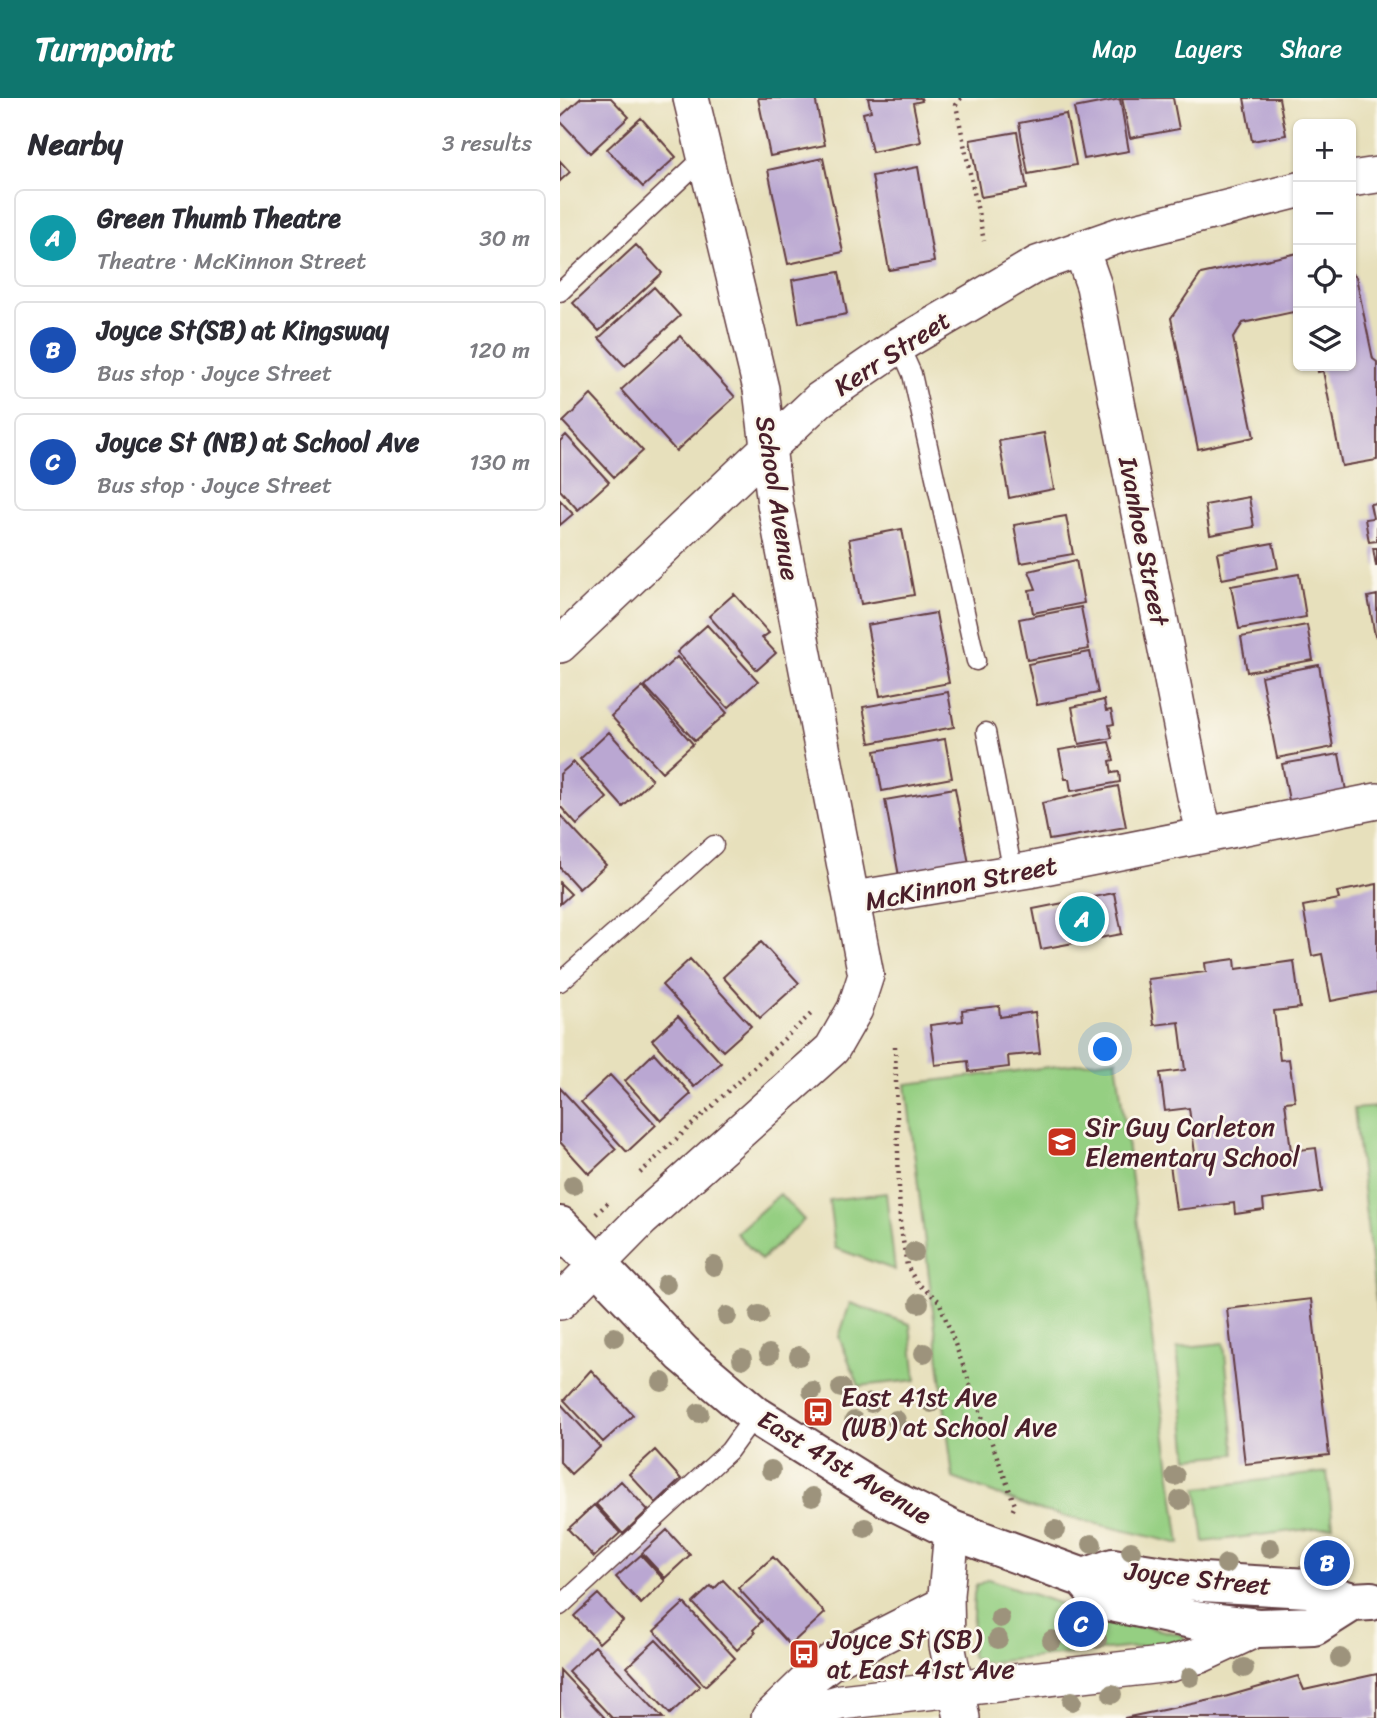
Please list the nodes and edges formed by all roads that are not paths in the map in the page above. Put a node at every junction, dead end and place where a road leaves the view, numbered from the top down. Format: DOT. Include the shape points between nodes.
graph roads {
  1 [pos="691,98"];
  2 [pos="704,157"];
  3 [pos="1377,175"];
  4 [pos="1356,178"];
  5 [pos="1293,191"];
  6 [pos="1081,249"];
  7 [pos="560,292"];
  8 [pos="899,345"];
  9 [pos="770,448"];
  10 [pos="560,645"];
  11 [pos="976,661"];
  12 [pos="986,732"];
  13 [pos="1377,801"];
  14 [pos="1205,834"];
  15 [pos="714,845"];
  16 [pos="1013,873"];
  17 [pos="854,899"];
  18 [pos="560,982"];
  19 [pos="560,1226"];
  20 [pos="596,1264"];
  21 [pos="560,1302"];
  22 [pos="755,1415"];
  23 [pos="952,1530"];
  24 [pos="1084,1578"];
  25 [pos="1365,1602"];
  26 [pos="946,1604"];
  27 [pos="560,1606"];
  28 [pos="1259,1628"];
  29 [pos="959,1703"];
  30 [pos="769,1718"];
  31 [pos="784,1718"];
  1 -- 2 [label="street, School Avenue"];
  2 -- 7 [label="lane"];
  2 -- 9 [label="street, School Avenue" via="761,389"];
  3 -- 4 [label="street"];
  5 -- 6 [label="street, Kerr Street"];
  6 -- 8 [label="street, Kerr Street" via="1037,264"];
  6 -- 14 [label="street, Ivanhoe Street" via="1094,286"];
  8 -- 9 [label="street, Kerr Street" via="819,400"];
  8 -- 11 [label="lane" via="912,374"];
  9 -- 10 [label="street, Kerr Street"];
  9 -- 17 [label="street, School Avenue" via="775,504"];
  12 -- 16 [label="lane"];
  13 -- 14 [label="street, McKinnon Street"];
  14 -- 16 [label="street, McKinnon Street"];
  15 -- 18 [label="lane"];
  16 -- 17 [label="street, McKinnon Street"];
  17 -- 20 [label="street, McKinnon Street" via="866,975 856,1009 832,1049"];
  19 -- 20 [label="main road, East 41st Avenue"];
  20 -- 21 [label="street, McKinnon Street"];
  20 -- 22 [label="main road, East 41st Avenue" via="683,1354"];
  22 -- 23 [label="main road, East 41st Avenue" via="886,1497"];
  22 -- 27 [label="lane" via="729,1451"];
  23 -- 24 [label="main road, Joyce Street"];
  23 -- 26 [label="street"];
  24 -- 25 [label="main road, Joyce Street" via="1113,1568 1202,1582 1308,1588"];
  24 -- 28 [label="main road, Joyce Street" via="1101,1600"];
  25 -- 28 [label="main road, Joyce Street" via="1314,1626"];
  26 -- 29 [label="street" via="947,1645"];
  26 -- 30 [label="street" via="831,1662"];
  28 -- 29 [label="street, Joyce Street" via="1200,1656 1170,1664"];
  29 -- 31 [label="street, Joyce Street" via="841,1702"];
}
